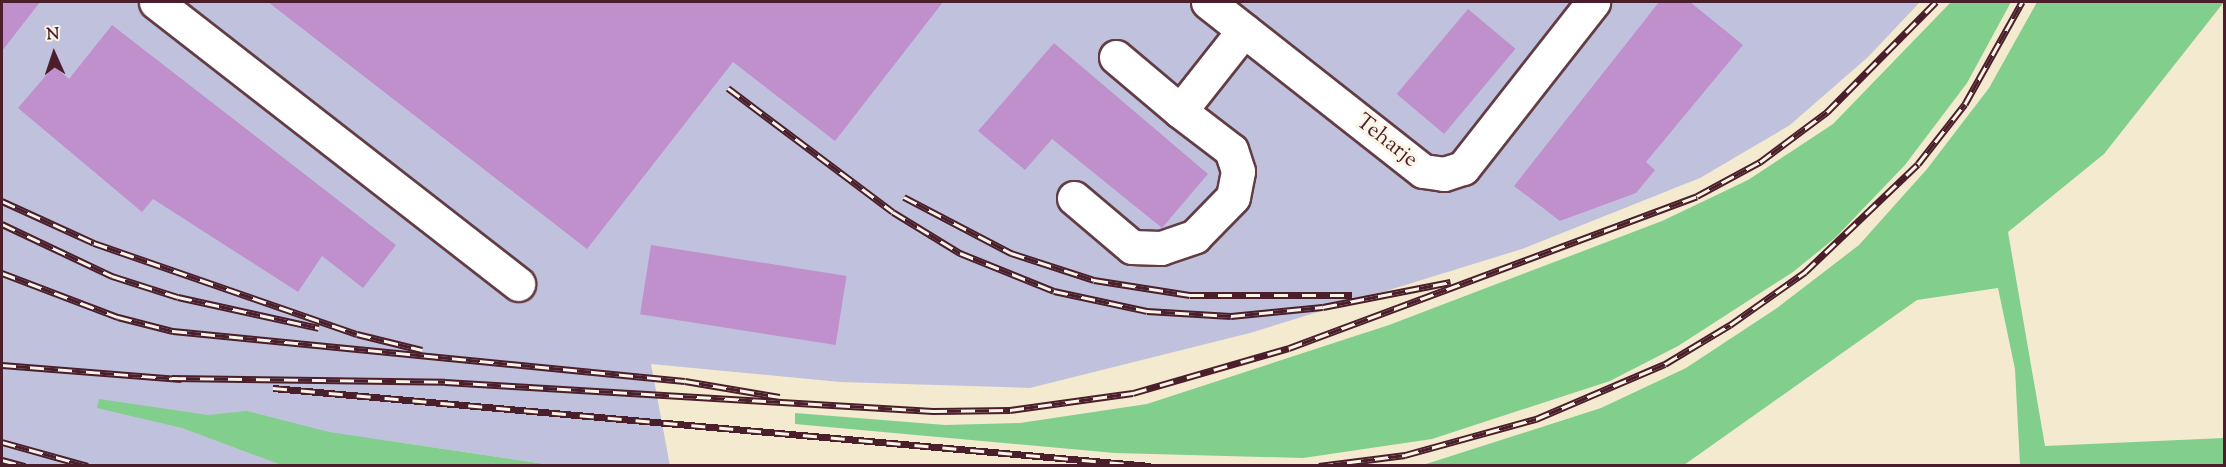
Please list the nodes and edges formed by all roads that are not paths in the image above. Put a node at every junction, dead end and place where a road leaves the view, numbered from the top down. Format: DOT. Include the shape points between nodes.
graph roads {
  1 [pos="156,2"];
  2 [pos="1210,2"];
  3 [pos="1593,2"];
  4 [pos="1244,30"];
  5 [pos="1116,57"];
  6 [pos="1180,111"];
  7 [pos="1074,198"];
  8 [pos="518,284"];
  1 -- 8 [label="lane"];
  2 -- 4 [label="lane, Teharje"];
  3 -- 4 [label="lane, Teharje" via="1463,168 1444,174 1423,171"];
  4 -- 6 [label="lane"];
  5 -- 6 [label="lane"];
  6 -- 7 [label="lane" via="1231,150 1238,171 1233,196 1195,236 1161,248 1132,246"];
}
